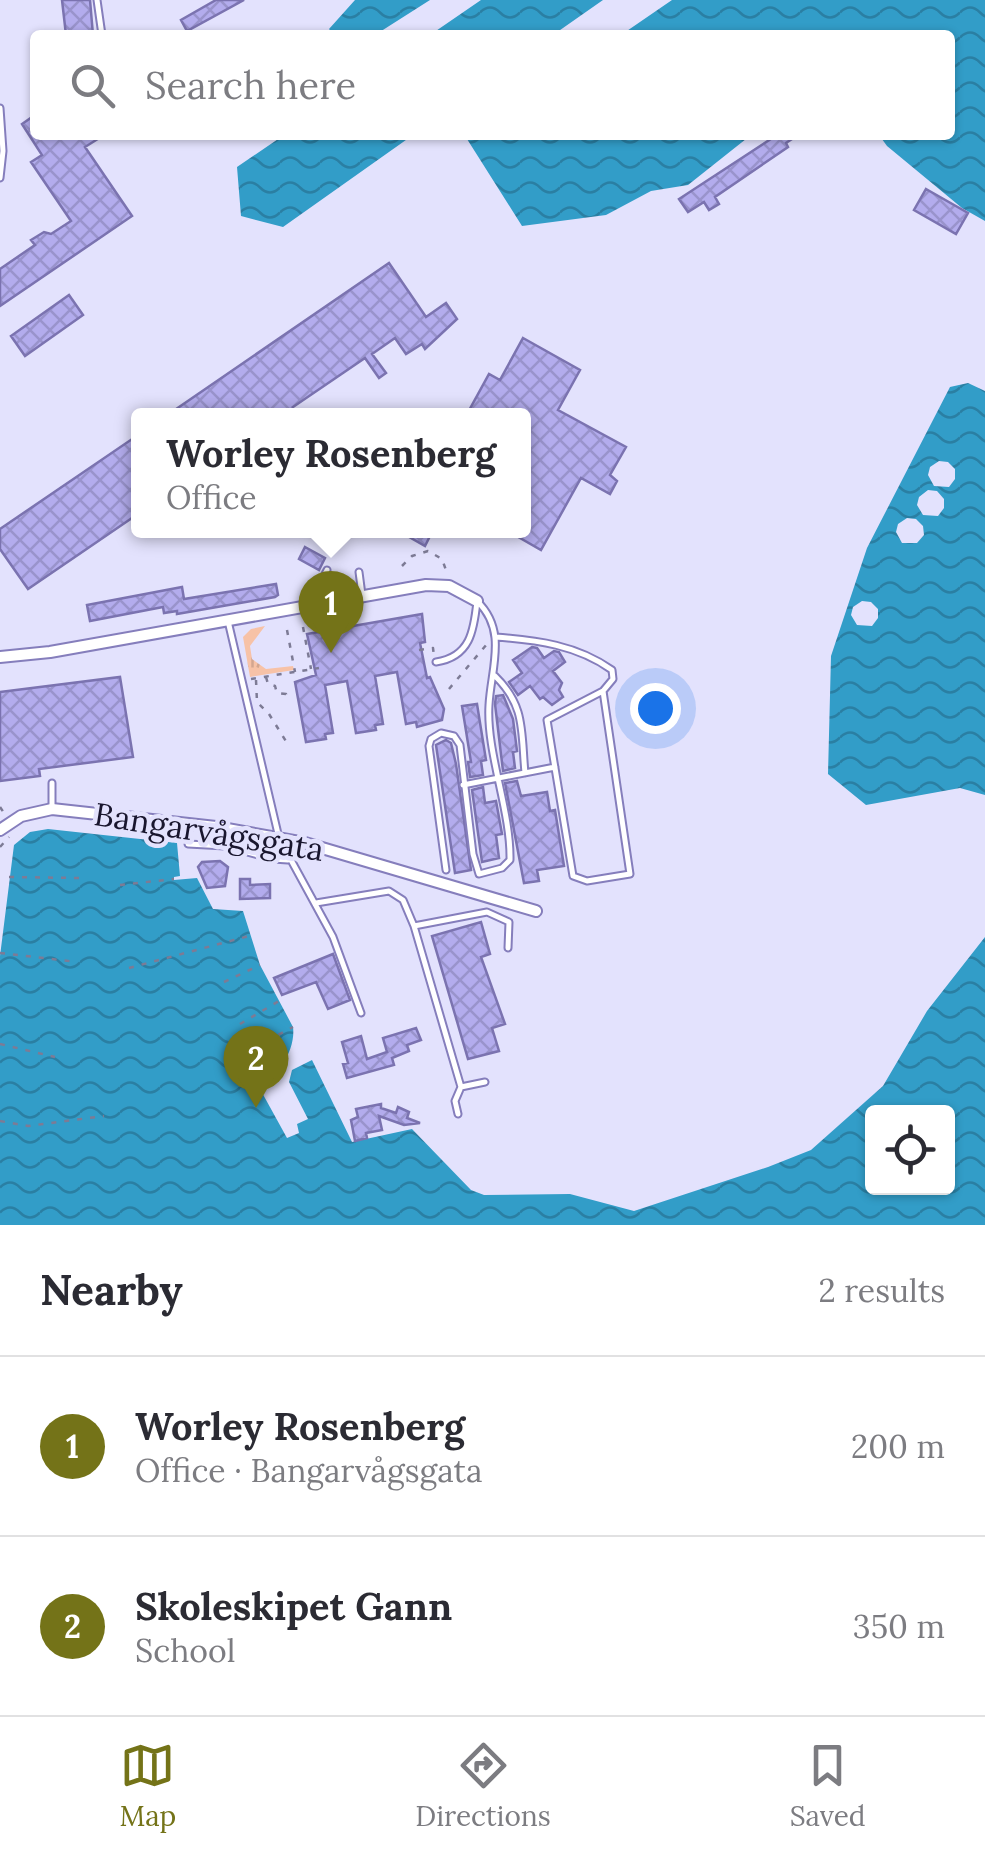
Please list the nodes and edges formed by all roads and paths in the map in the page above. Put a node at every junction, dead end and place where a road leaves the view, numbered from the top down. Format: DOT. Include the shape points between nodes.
graph roads {
  1 [pos="96,0"];
  2 [pos="101,30"];
  3 [pos="0,108"];
  4 [pos="0,178"];
  5 [pos="402,566"];
  6 [pos="326,570"];
  7 [pos="359,572"];
  8 [pos="447,577"];
  9 [pos="362,595"];
  10 [pos="477,601"];
  11 [pos="310,604"];
  12 [pos="297,618"];
  13 [pos="228,621"];
  14 [pos="336,621"];
  15 [pos="337,629"];
  16 [pos="287,630"];
  17 [pos="495,634"];
  18 [pos="420,650"];
  19 [pos="0,657"];
  20 [pos="436,662"];
  21 [pos="319,668"];
  22 [pos="311,669"];
  23 [pos="294,672"];
  24 [pos="495,676"];
  25 [pos="266,677"];
  26 [pos="256,678"];
  27 [pos="241,682"];
  28 [pos="449,689"];
  29 [pos="604,692"];
  30 [pos="284,700"];
  31 [pos="288,746"];
  32 [pos="555,768"];
  33 [pos="524,773"];
  34 [pos="499,779"];
  35 [pos="52,783"];
  36 [pos="463,785"];
  37 [pos="0,806"];
  38 [pos="52,809"];
  39 [pos="6,816"];
  40 [pos="0,830"];
  41 [pos="279,838"];
  42 [pos="188,844"];
  43 [pos="288,860"];
  44 [pos="446,870"];
  45 [pos="10,877"];
  46 [pos="78,878"];
  47 [pos="174,878"];
  48 [pos="120,886"];
  49 [pos="316,903"];
  50 [pos="536,911"];
  51 [pos="414,926"];
  52 [pos="249,936"];
  53 [pos="508,948"];
  54 [pos="0,953"];
  55 [pos="77,962"];
  56 [pos="260,965"];
  57 [pos="128,968"];
  58 [pos="224,982"];
  59 [pos="279,1001"];
  60 [pos="361,1013"];
  61 [pos="240,1024"];
  62 [pos="293,1027"];
  63 [pos="0,1044"];
  64 [pos="55,1057"];
  65 [pos="485,1082"];
  66 [pos="263,1086"];
  67 [pos="461,1087"];
  68 [pos="458,1114"];
  69 [pos="104,1116"];
  70 [pos="0,1121"];
  1 -- 2 [label="lane"];
  3 -- 4 [label="lane"];
  5 -- 8 [label="path" via="422,551 439,558"];
  6 -- 11 [label="lane"];
  7 -- 9 [label="lane"];
  9 -- 10 [label="street" via="440,584"];
  9 -- 11 [label="street"];
  10 -- 17 [label="lane"];
  10 -- 20 [label="lane" via="465,649"];
  11 -- 13 [label="street"];
  12 -- 22 [label="path"];
  13 -- 19 [label="street"];
  13 -- 27 [label="lane"];
  14 -- 15 [label="path"];
  16 -- 23 [label="path"];
  17 -- 24 [label="lane"];
  17 -- 28 [label="path"];
  17 -- 29 [label="lane" via="587,655 612,670"];
  18 -- 20 [label="path" via="433,648"];
  21 -- 22 [label="path"];
  22 -- 23 [label="path"];
  23 -- 25 [label="path"];
  24 -- 33 [label="lane" via="518,707"];
  24 -- 34 [label="lane" via="488,706"];
  25 -- 26 [label="path"];
  25 -- 30 [label="path" via="286,694"];
  26 -- 27 [label="path"];
  26 -- 31 [label="path" via="257,702"];
  27 -- 41 [label="lane"];
  29 -- 32 [label="lane" via="547,720"];
  29 -- 32 [label="lane" via="630,874 573,876"];
  32 -- 33 [label="lane"];
  33 -- 34 [label="lane"];
  34 -- 36 [label="lane"];
  34 -- 36 [label="lane" via="510,860 479,874"];
  35 -- 38 [label="lane"];
  36 -- 44 [label="lane" via="458,740 436,735 429,746"];
  37 -- 39 [label="path"];
  38 -- 40 [label="street, Bangarvågsgata" via="21,816"];
  38 -- 41 [label="street, Bangarvågsgata"];
  41 -- 43 [label="lane"];
  41 -- 50 [label="street, Bangarvågsgata"];
  42 -- 43 [label="lane"];
  43 -- 49 [label="lane"];
  45 -- 46 [label="path"];
  47 -- 48 [label="path"];
  49 -- 51 [label="lane" via="390,891 403,900"];
  49 -- 60 [label="lane"];
  51 -- 53 [label="lane" via="487,912 509,922"];
  51 -- 67 [label="lane"];
  52 -- 57 [label="path"];
  54 -- 55 [label="path"];
  56 -- 58 [label="path"];
  59 -- 61 [label="path"];
  62 -- 66 [label="path" via="244,1053"];
  63 -- 64 [label="path"];
  65 -- 67 [label="lane"];
  67 -- 68 [label="lane"];
  69 -- 70 [label="path" via="28,1126"];
}
